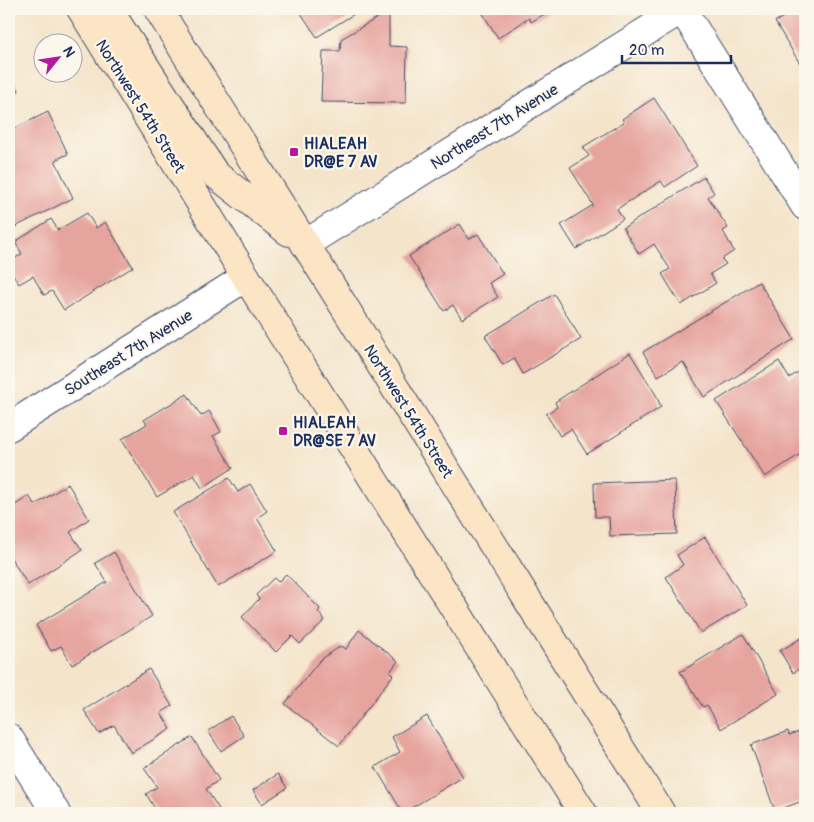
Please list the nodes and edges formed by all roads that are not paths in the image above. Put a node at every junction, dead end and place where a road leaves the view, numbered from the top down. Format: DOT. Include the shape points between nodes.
graph roads {
  1 [pos="81,9"];
  2 [pos="108,9"];
  3 [pos="158,9"];
  4 [pos="682,9"];
  5 [pos="805,206"];
  6 [pos="305,244"];
  7 [pos="246,277"];
  8 [pos="9,428"];
  9 [pos="9,738"];
  10 [pos="56,813"];
  11 [pos="584,813"];
  12 [pos="661,813"];
  1 -- 7 [label="main road, Northwest 54th Street"];
  2 -- 6 [label="main road" via="215,174"];
  3 -- 6 [label="main road, Northwest 54th Street"];
  4 -- 5 [label="street"];
  4 -- 6 [label="street, Northeast 7th Avenue"];
  6 -- 12 [label="main road, Northwest 54th Street"];
  7 -- 8 [label="street, Southeast 7th Avenue"];
  7 -- 11 [label="main road, Northwest 54th Street"];
  9 -- 10 [label="street"];
}
